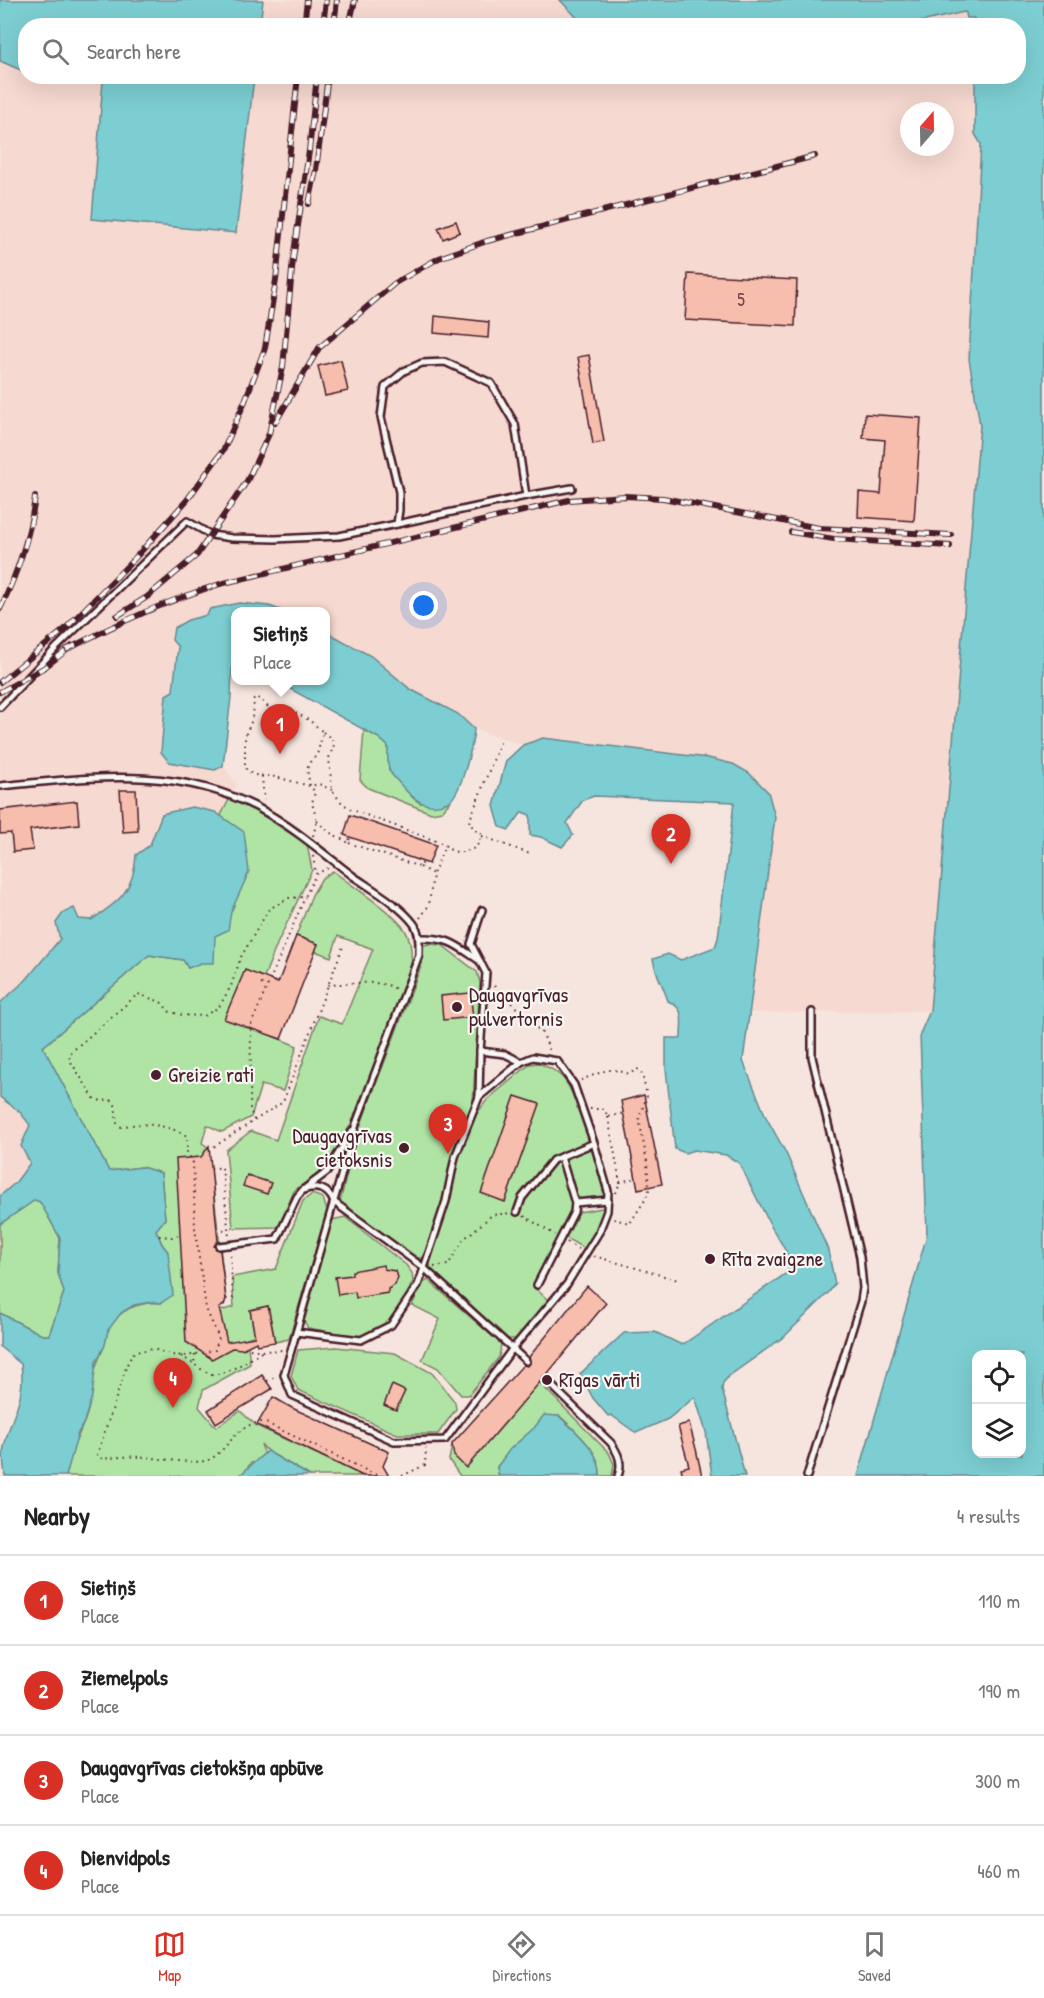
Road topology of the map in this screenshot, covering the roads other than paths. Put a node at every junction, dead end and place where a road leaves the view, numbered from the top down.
1 (572, 488) dead end
2 (526, 496) junction
3 (397, 524) junction
4 (0, 707) edge
5 (0, 786) edge
6 (482, 910) dead end
7 (419, 938) junction
8 (481, 962) junction
9 (812, 1012) dead end
10 (480, 1051) junction
11 (521, 1062) junction
12 (479, 1097) junction
13 (356, 1124) junction
14 (594, 1143) junction
15 (561, 1157) junction
16 (303, 1190) junction
17 (608, 1200) junction
18 (334, 1202) junction
19 (576, 1203) junction
20 (517, 1212) road end
21 (219, 1246) dead end
22 (424, 1268) junction
23 (537, 1285) dead end
24 (296, 1332) junction
25 (513, 1348) junction
26 (526, 1361) dead end
27 (546, 1380) dead end
28 (618, 1476) edge
29 (807, 1476) edge

1 - 2 lane
2 - 3 lane
2 - 3 lane
3 - 4 lane
5 - 7 lane
6 - 8 lane
7 - 8 lane
7 - 13 lane
8 - 10 lane
9 - 29 lane
10 - 11 lane
10 - 12 lane
11 - 12 lane
11 - 14 lane
12 - 22 lane
13 - 16 lane
13 - 18 lane
14 - 15 lane
14 - 17 lane
15 - 19 lane
15 - 20 lane
16 - 18 lane
16 - 21 lane
17 - 19 lane
17 - 25 lane
18 - 22 lane
18 - 24 lane
19 - 23 lane
22 - 24 lane
22 - 25 lane
24 - 25 lane
25 - 26 lane
27 - 28 lane

